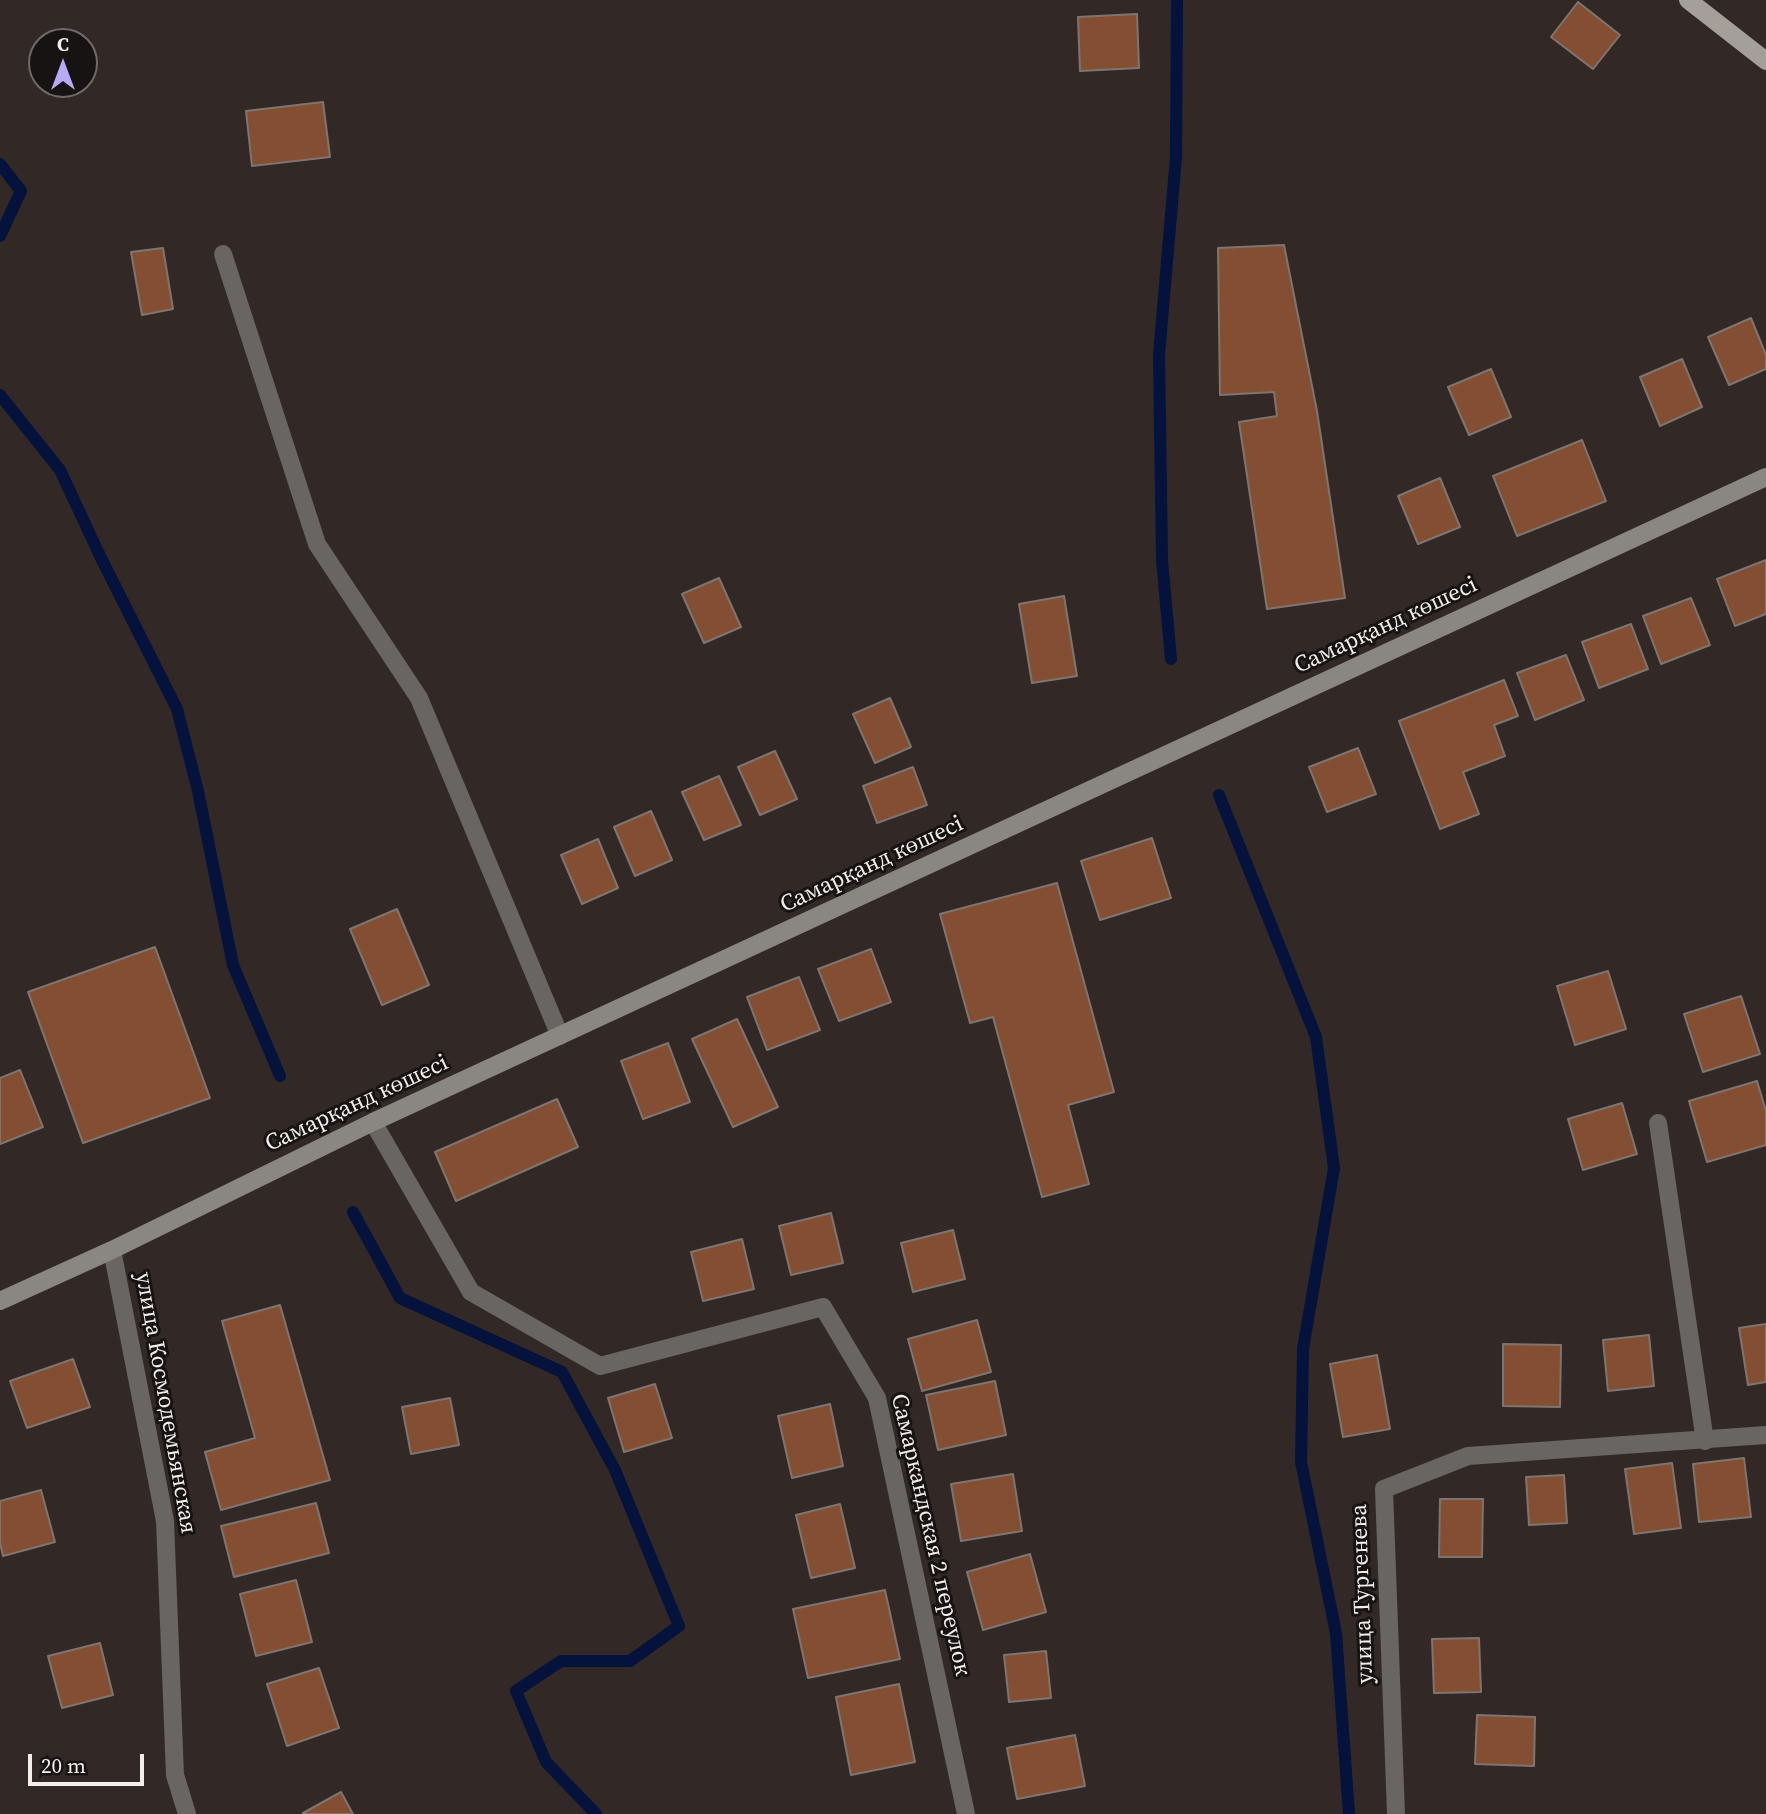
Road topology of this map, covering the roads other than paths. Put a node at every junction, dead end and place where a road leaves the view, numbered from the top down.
1 (1688, 0) edge
2 (1766, 61) edge
3 (223, 254) dead end
4 (1766, 477) edge
5 (560, 1036) junction
6 (373, 1122) junction
7 (1658, 1123) dead end
8 (112, 1250) junction
9 (0, 1301) edge
10 (1766, 1435) edge
11 (1704, 1441) junction
12 (187, 1814) edge
13 (966, 1814) edge
14 (1395, 1814) edge

1 - 2 main road
3 - 5 street
4 - 5 street, Самарқанд көшесі
5 - 6 street, Самарқанд көшесі
6 - 8 street, Самарқанд көшесі
6 - 13 street, Самаркандская 2 переулок
7 - 11 street
8 - 9 street, Самарқанд көшесі
8 - 12 street, улица Космодемьянская
10 - 11 street, улица Тургенева
11 - 14 street, улица Тургенева

